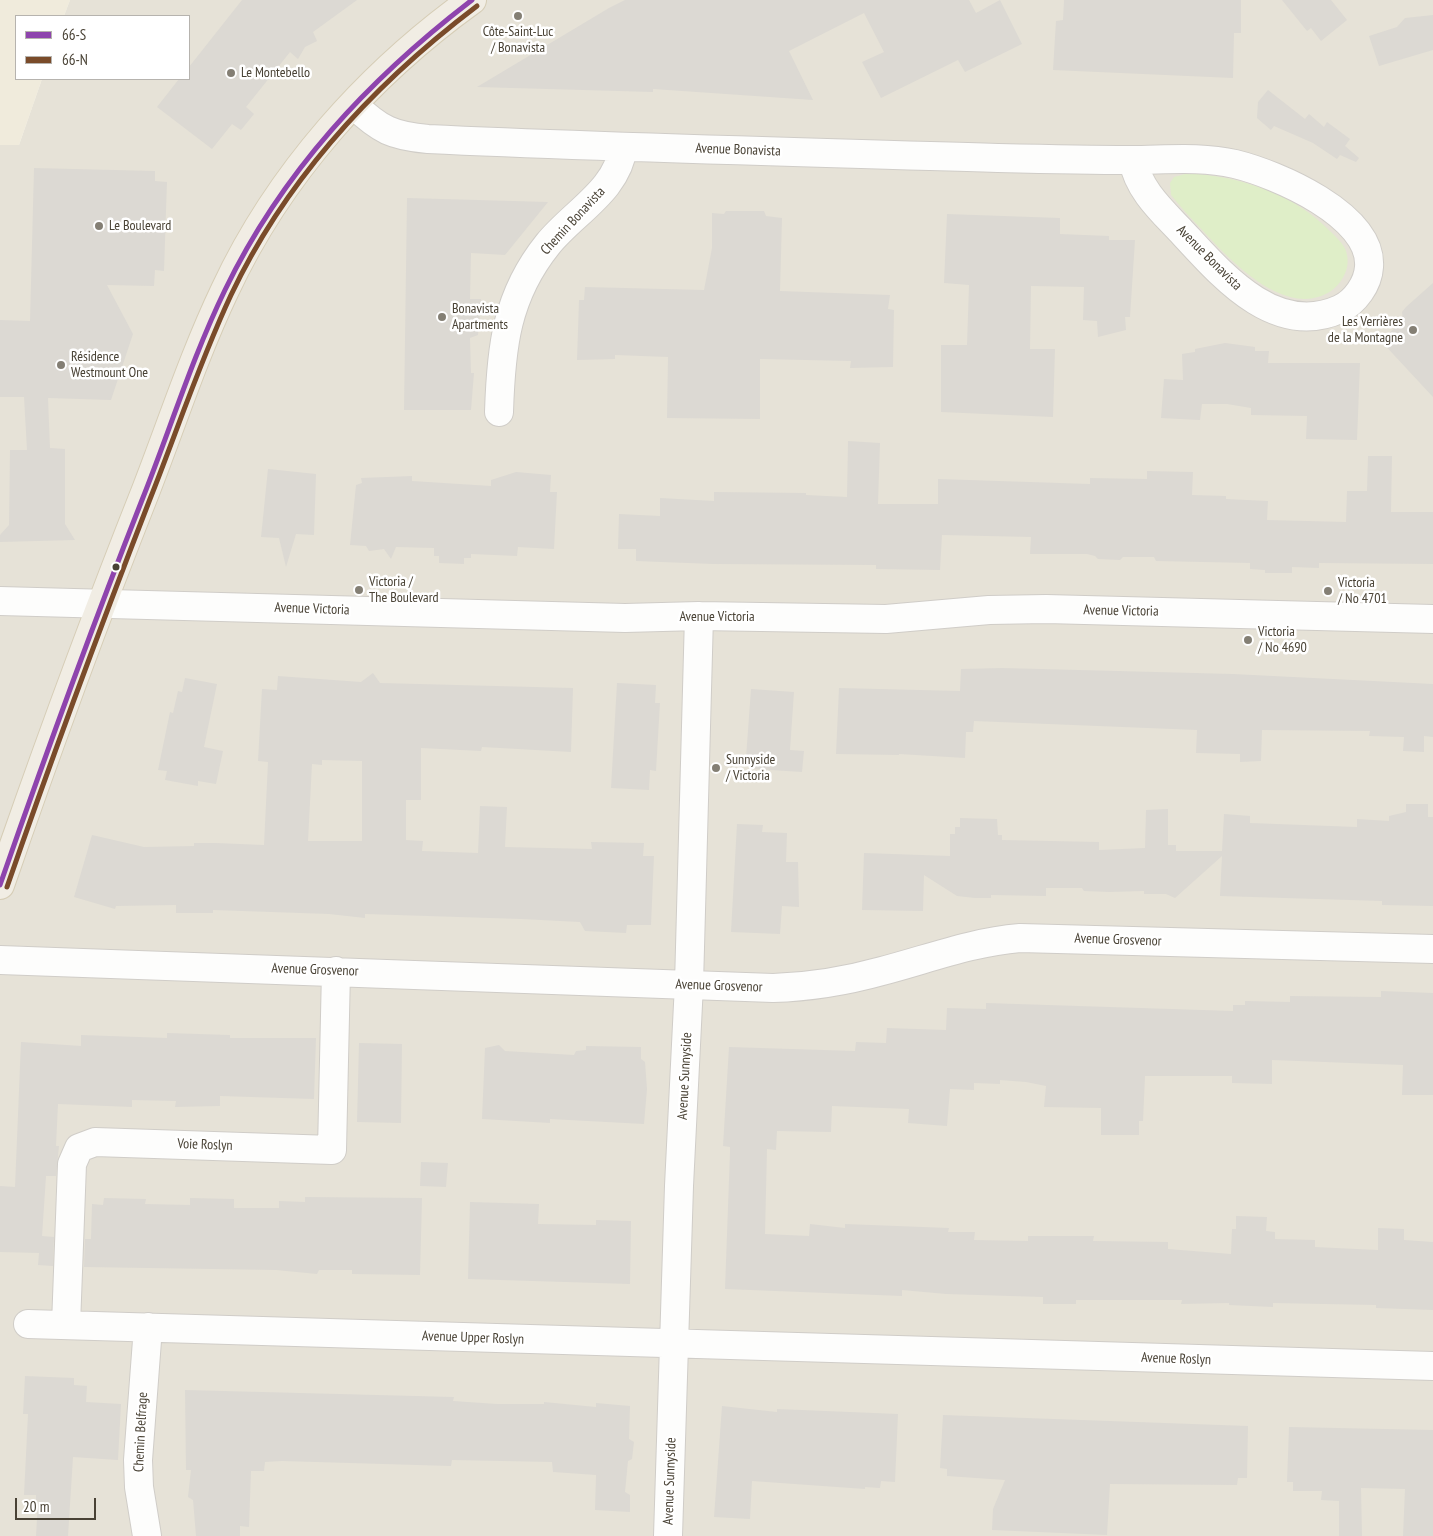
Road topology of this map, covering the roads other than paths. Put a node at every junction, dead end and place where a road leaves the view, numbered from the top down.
1 (472, 0) edge
2 (354, 106) junction
3 (623, 147) junction
4 (1133, 160) junction
5 (499, 412) dead end
6 (0, 601) edge
7 (101, 604) junction
8 (699, 616) junction
9 (1433, 619) edge
10 (0, 885) edge
11 (1433, 949) edge
12 (0, 960) edge
13 (336, 971) junction
14 (689, 984) junction
15 (28, 1324) dead end
16 (66, 1325) junction
17 (148, 1327) junction
18 (676, 1344) junction
19 (918, 1352) joint
20 (1433, 1366) edge
21 (147, 1536) edge
22 (668, 1536) edge

1 - 2 main road
2 - 3 street, Avenue Bonavista
2 - 7 main road
3 - 4 street, Avenue Bonavista
3 - 5 street, Chemin Bonavista
4 - 4 street, Avenue Bonavista
6 - 7 street, Avenue Victoria
7 - 8 street, Avenue Victoria
7 - 10 main road
8 - 9 street, Avenue Victoria
8 - 14 street, Avenue Sunnyside
11 - 14 street, Avenue Grosvenor
12 - 13 street, Avenue Grosvenor
13 - 14 street, Avenue Grosvenor
13 - 16 street, Voie Roslyn
14 - 18 street, Avenue Sunnyside
15 - 16 street, Avenue Upper Roslyn
16 - 17 street, Avenue Upper Roslyn
17 - 18 street, Avenue Upper Roslyn
17 - 21 street, Chemin Belfrage
18 - 19 street, Avenue Upper Roslyn
18 - 22 street, Avenue Sunnyside
19 - 20 street, Avenue Roslyn

